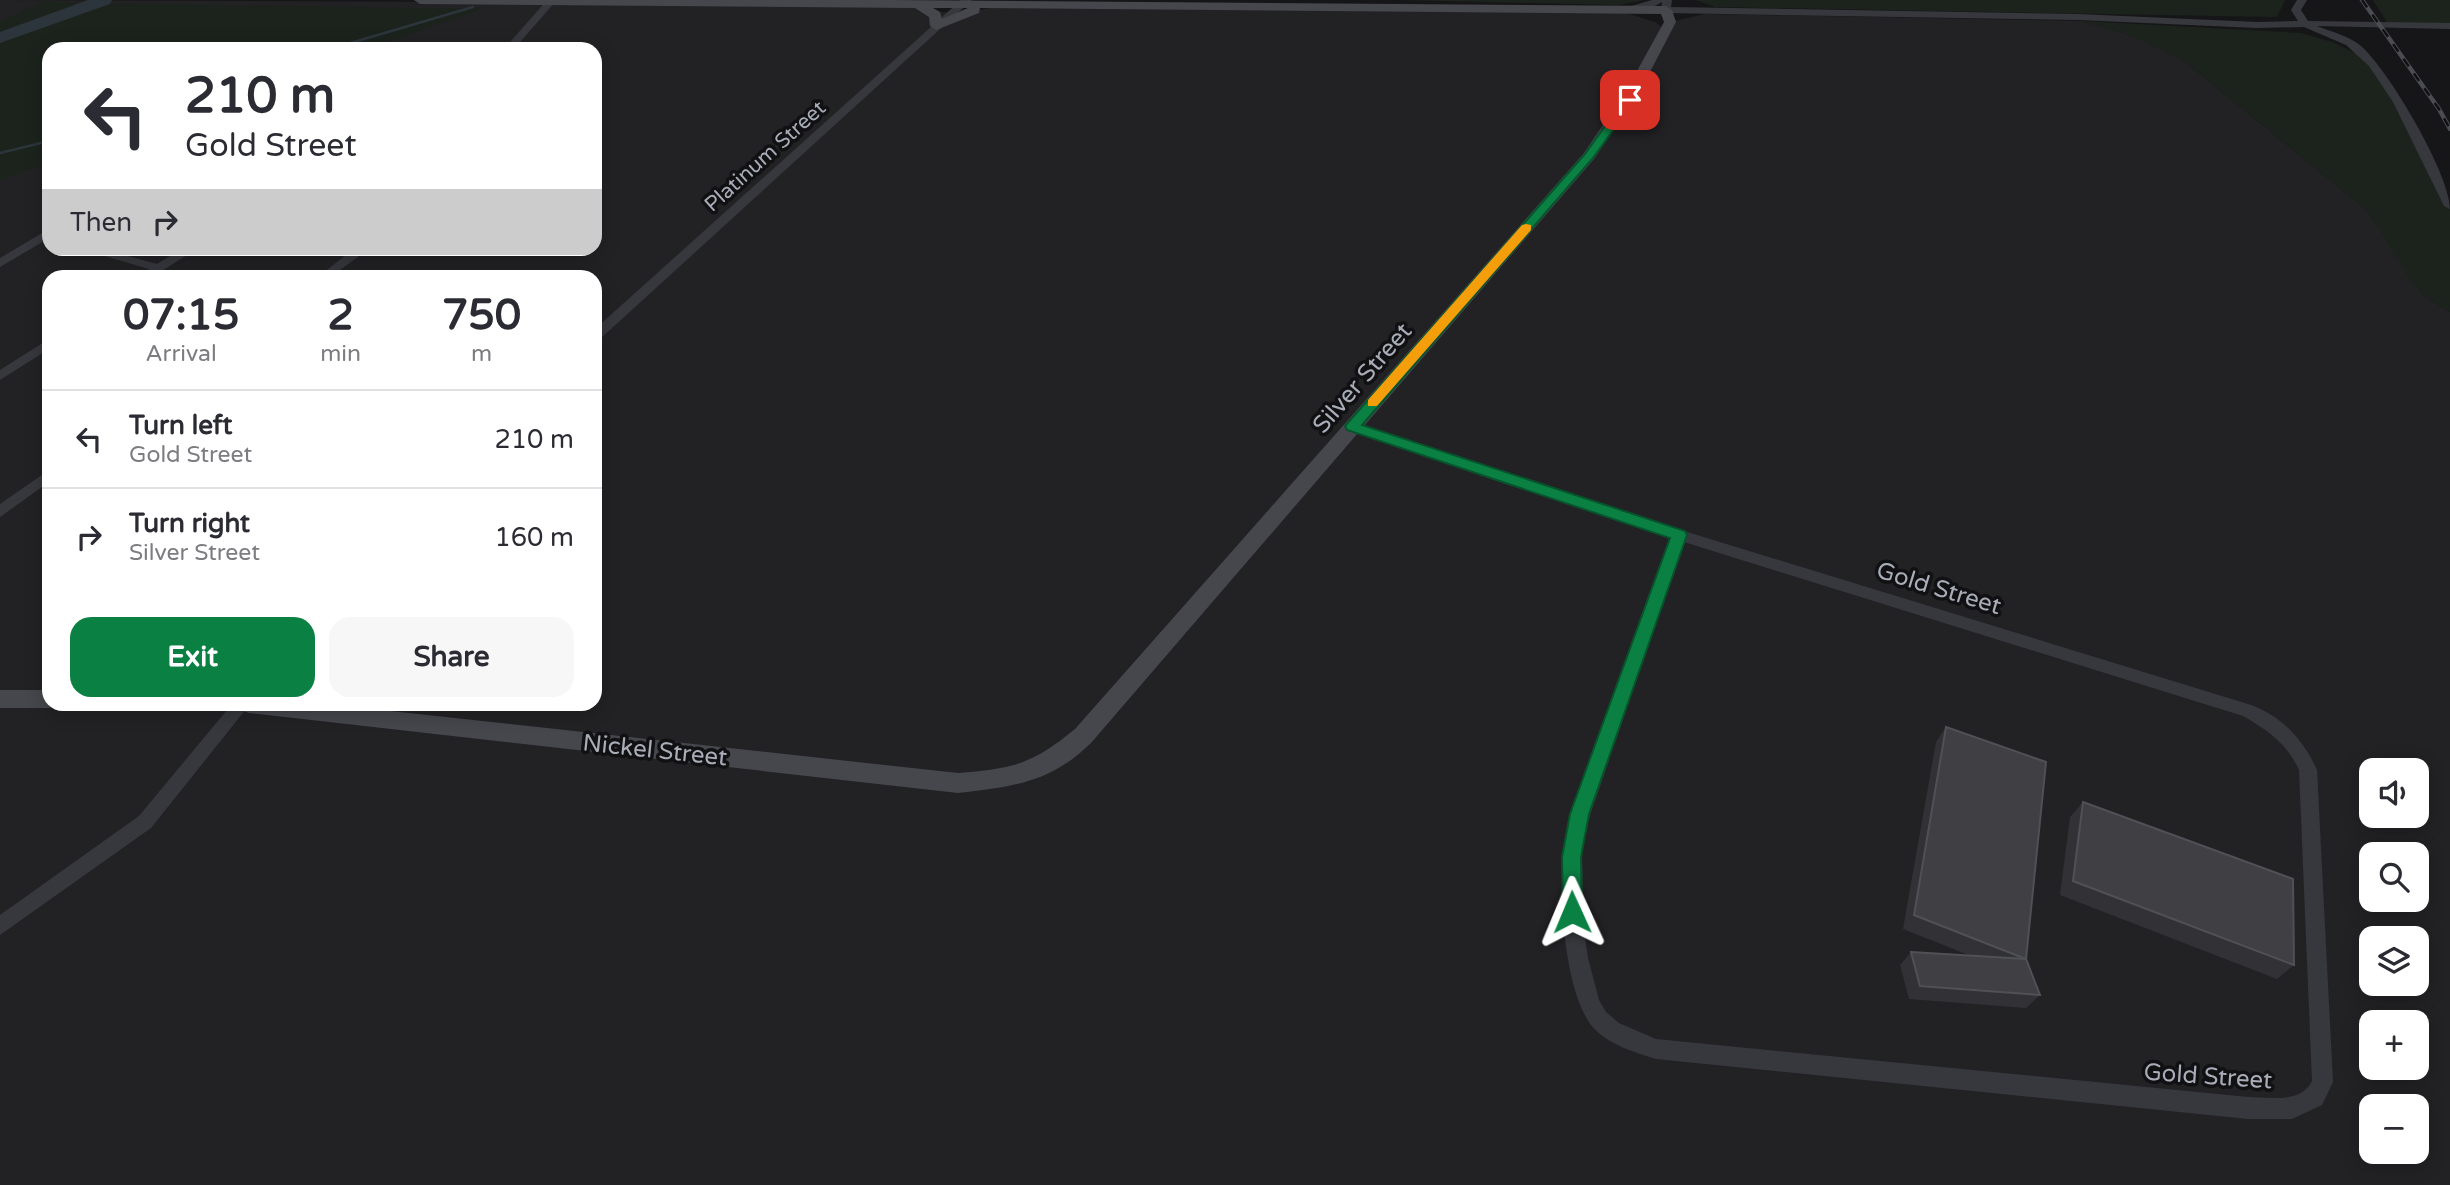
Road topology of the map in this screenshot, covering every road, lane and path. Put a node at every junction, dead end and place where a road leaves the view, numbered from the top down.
1 (420, 0) edge
2 (945, 0) edge
3 (993, 0) edge
4 (2302, 0) edge
5 (513, 1) edge
6 (551, 1) edge
7 (584, 2) junction
8 (964, 2) edge
9 (1668, 3) edge
10 (918, 4) junction
11 (1009, 5) junction
12 (1616, 10) junction
13 (1716, 12) junction
14 (539, 15) junction
15 (936, 26) junction
16 (2306, 26) junction
17 (2450, 26) edge
18 (1664, 35) junction
19 (515, 42) edge
20 (2450, 206) edge
21 (42, 239) edge
22 (113, 256) edge
23 (179, 256) edge
24 (353, 256) edge
25 (0, 263) edge
26 (159, 268) junction
27 (156, 270) edge
28 (333, 270) edge
29 (602, 330) edge
30 (42, 348) edge
31 (0, 376) edge
32 (1352, 426) junction
33 (42, 480) edge
34 (0, 512) edge
35 (1679, 535) junction
36 (0, 699) edge
37 (42, 699) edge
38 (236, 711) edge
39 (312, 711) edge
40 (1058, 757) joint
41 (0, 926) edge

1 - 5 street
2 - 10 street
3 - 11 street
4 - 16 street
5 - 6 street
5 - 14 street
6 - 7 street
6 - 14 street
7 - 10 street
7 - 14 street
8 - 10 street
8 - 11 street
8 - 15 street, Platinum Street
9 - 12 street
9 - 13 street
9 - 13 street
9 - 18 street, Silver Street
10 - 15 street
11 - 12 street
11 - 15 street
12 - 18 street
13 - 16 street
14 - 19 street
15 - 29 street, Platinum Street
16 - 17 street
16 - 20 street
18 - 32 street, Silver Street
21 - 25 street
22 - 26 street
23 - 26 street
24 - 28 street
26 - 27 street
30 - 31 street
32 - 35 street, Gold Street
32 - 40 street, Silver Street
33 - 34 street
35 - 35 street, Gold Street
36 - 37 street
38 - 41 street
39 - 40 street, Nickel Street

